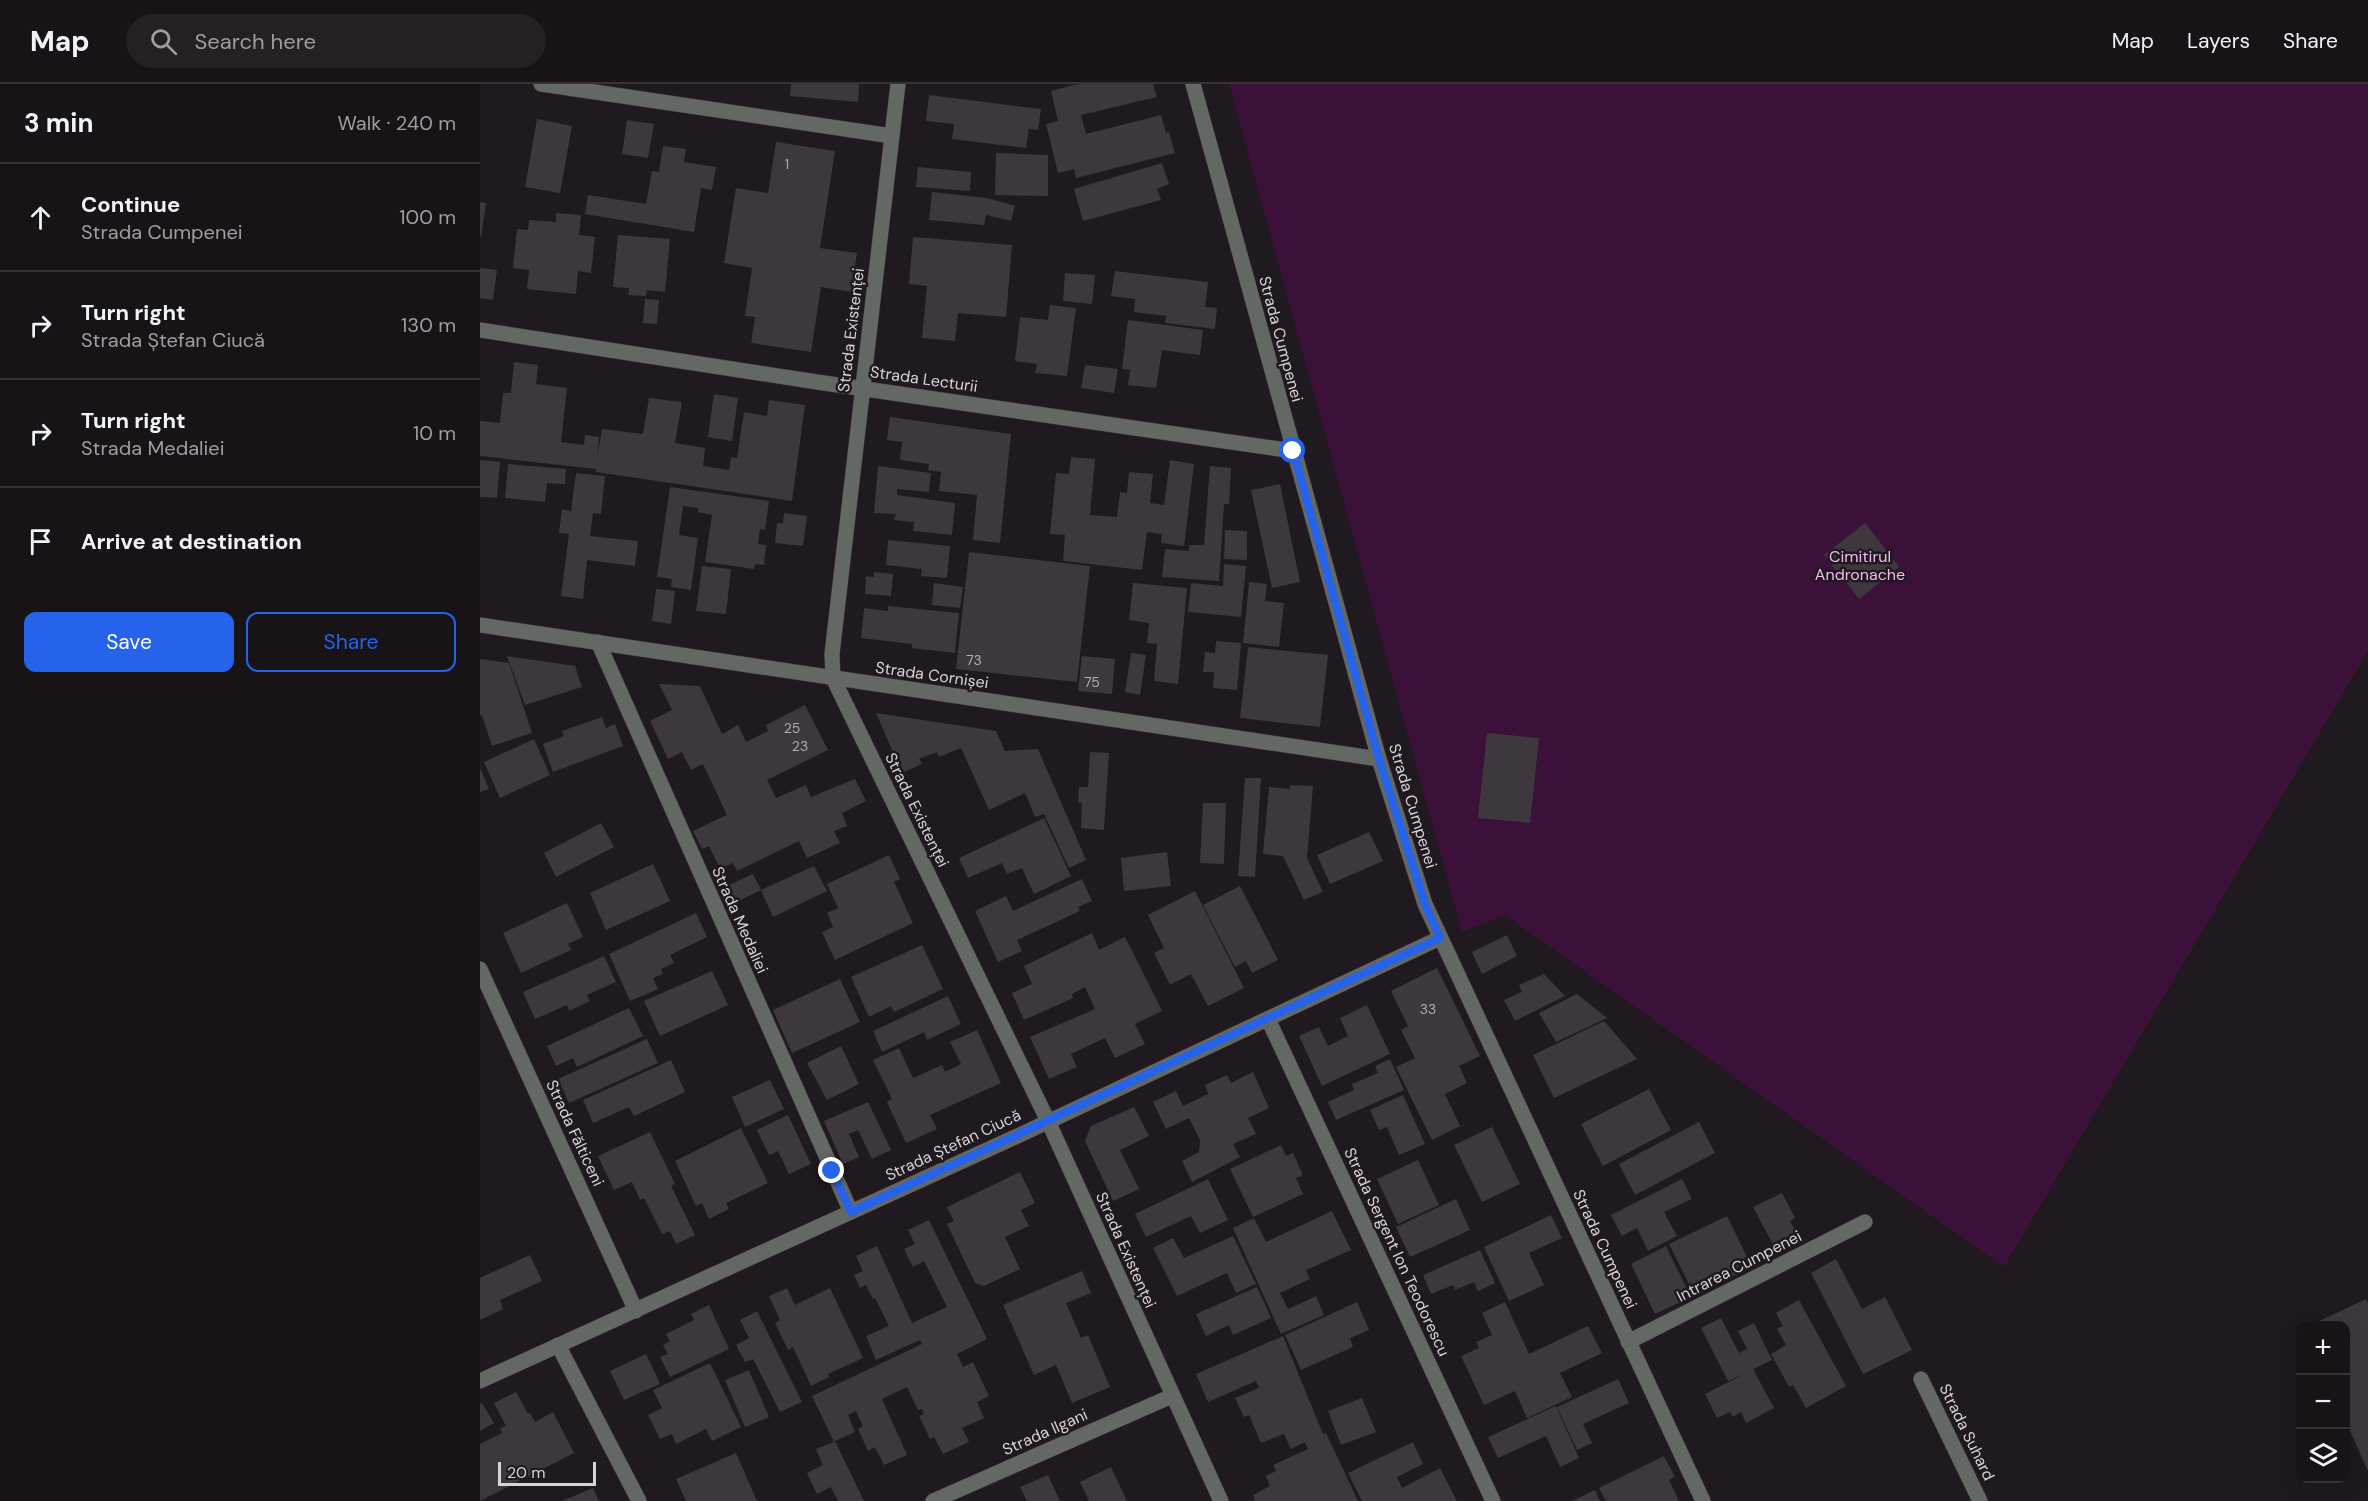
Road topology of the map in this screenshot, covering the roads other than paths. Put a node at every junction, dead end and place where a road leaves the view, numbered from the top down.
1 (541, 84) edge
2 (898, 84) edge
3 (1193, 84) edge
4 (892, 136) junction
5 (480, 330) edge
6 (863, 388) junction
7 (1293, 451) junction
8 (480, 625) edge
9 (598, 642) junction
10 (833, 678) junction
11 (1379, 759) junction
12 (1440, 938) junction
13 (480, 969) edge
14 (1269, 1019) junction
15 (1048, 1121) junction
16 (851, 1212) junction
17 (1865, 1222) dead end
18 (636, 1311) junction
19 (1628, 1342) junction
20 (558, 1346) junction
21 (1921, 1379) dead end
22 (480, 1381) edge
23 (1172, 1396) junction
24 (639, 1501) edge
25 (933, 1501) edge
26 (1221, 1501) edge
27 (1493, 1501) edge
28 (1703, 1501) edge
29 (1980, 1501) edge

1 - 4 street
2 - 4 street, Strada Existenței
3 - 7 street, Strada Cumpenei
4 - 6 street, Strada Existenței
5 - 6 street, Strada Lecturii
6 - 7 street, Strada Lecturii
6 - 10 street, Strada Existenței
7 - 11 street, Strada Cumpenei
8 - 9 street, Strada Cornișei
9 - 10 street, Strada Cornișei
9 - 16 street, Strada Medaliei
10 - 11 street, Strada Cornișei
10 - 15 street, Strada Existenței
11 - 12 street, Strada Cumpenei
12 - 14 street, Strada Ștefan Ciucă
12 - 19 street, Strada Cumpenei
13 - 18 street, Strada Fălticeni
14 - 15 street, Strada Ștefan Ciucă
14 - 27 street, Strada Sergent Ion Teodorescu
15 - 16 street, Strada Ștefan Ciucă
15 - 23 street, Strada Existenței
16 - 18 street, Strada Ștefan Ciucă
17 - 19 street, Intrarea Cumpenei
18 - 20 street, Strada Ștefan Ciucă
19 - 28 street, Strada Cumpenei
20 - 22 street, Strada Ștefan Ciucă
20 - 24 street
21 - 29 street, Strada Suhard
23 - 25 street, Strada Ilgani
23 - 26 street, Strada Existenței

